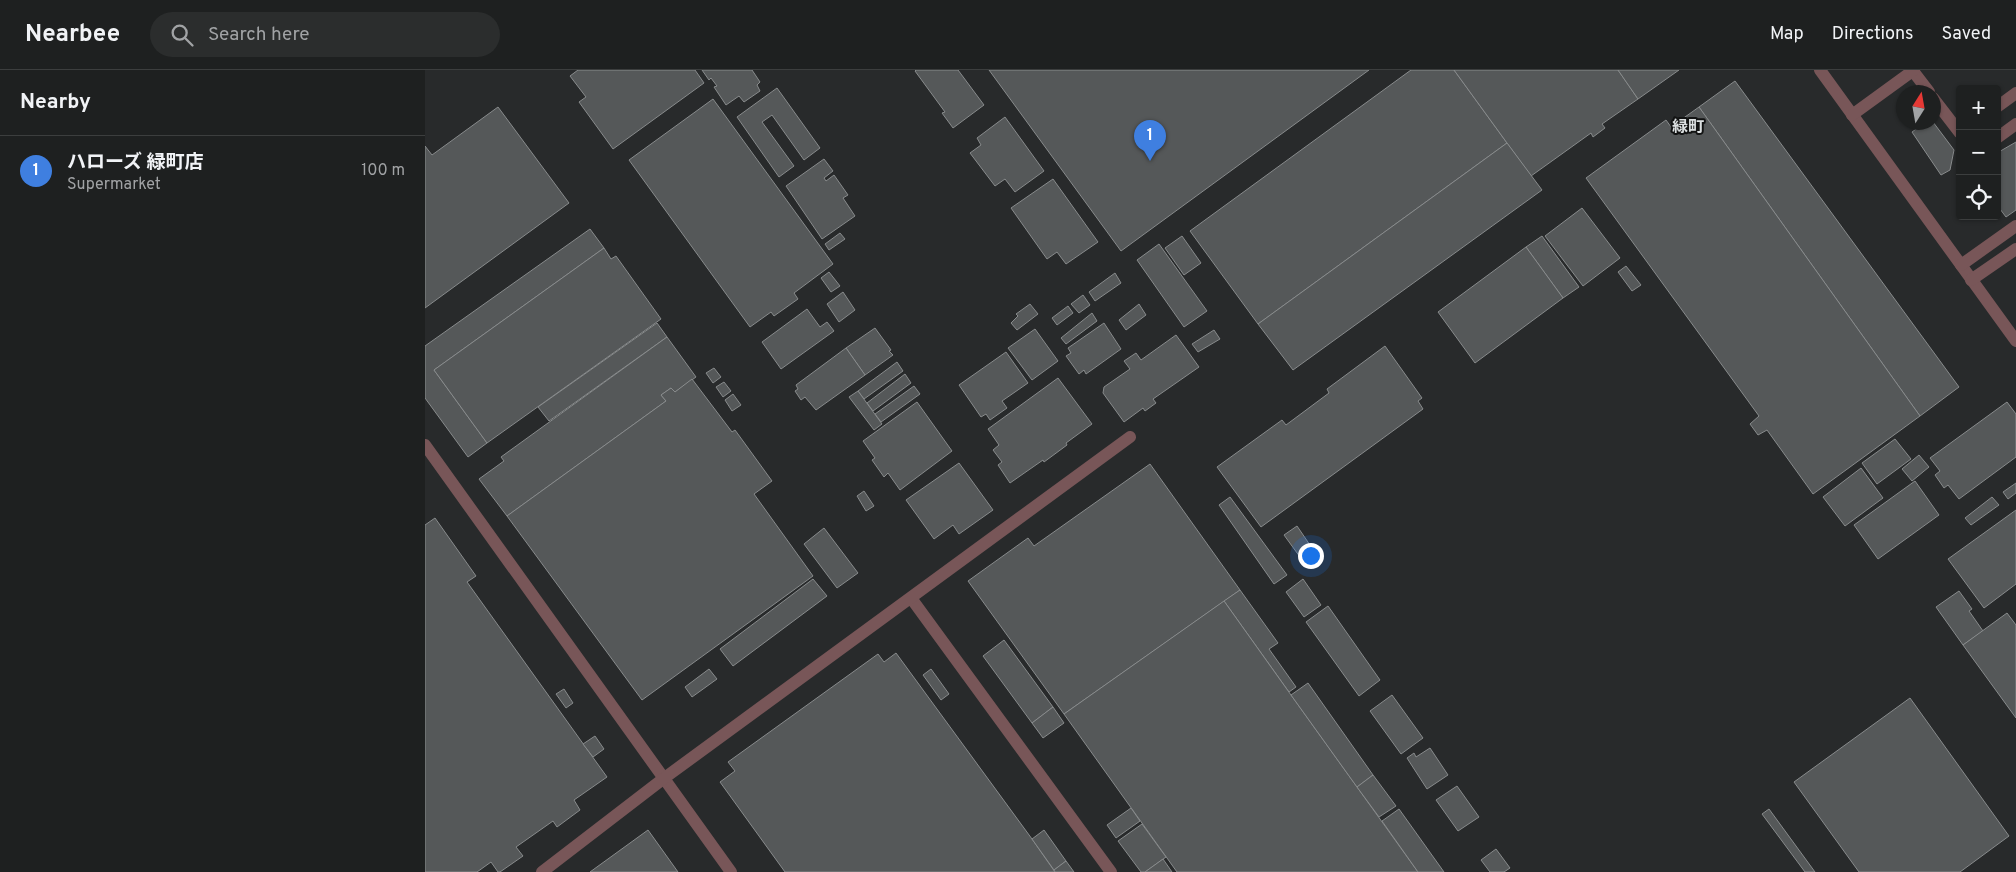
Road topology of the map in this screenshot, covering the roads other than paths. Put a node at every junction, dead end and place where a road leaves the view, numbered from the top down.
1 (1820, 70) edge
2 (1913, 70) edge
3 (1924, 85) edge
4 (2016, 93) edge
5 (2001, 104) edge
6 (1941, 108) edge
7 (1852, 115) junction
8 (2016, 124) edge
9 (1958, 130) edge
10 (2001, 135) edge
11 (2016, 226) edge
12 (2016, 249) edge
13 (1961, 265) junction
14 (1971, 280) junction
15 (2016, 341) edge
16 (1130, 437) dead end
17 (425, 445) edge
18 (911, 598) junction
19 (663, 779) junction
20 (542, 872) edge
21 (731, 872) edge
22 (1111, 872) edge

1 - 7 street
2 - 3 street
2 - 7 street
4 - 5 street
6 - 9 street
7 - 13 street
8 - 10 street
11 - 13 street
12 - 14 street
13 - 14 street
14 - 15 street
16 - 18 street
17 - 19 street
18 - 19 street
18 - 22 street
19 - 20 street
19 - 21 street

